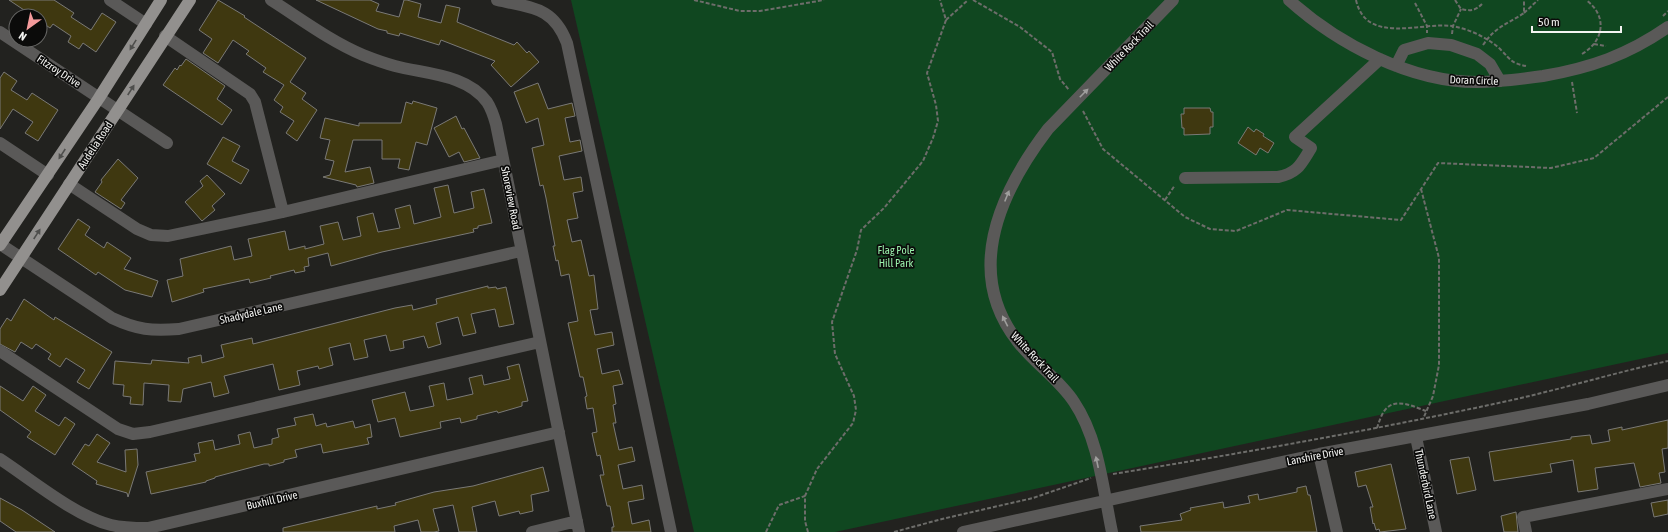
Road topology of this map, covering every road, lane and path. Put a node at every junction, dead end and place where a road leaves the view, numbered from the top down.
1 (110, 0) edge
2 (162, 0) edge
3 (190, 0) edge
4 (271, 0) edge
5 (497, 0) edge
6 (694, 0) edge
7 (824, 0) edge
8 (940, 0) edge
9 (968, 0) edge
10 (1173, 0) edge
11 (1289, 0) edge
12 (1455, 0) edge
13 (1524, 0) edge
14 (1538, 0) edge
15 (1586, 0) edge
16 (1415, 2) dead end
17 (1482, 4) dead end
18 (1462, 9) junction
19 (1668, 11) edge
20 (1524, 13) junction
21 (946, 20) junction
22 (1664, 23) edge
23 (146, 24) junction
24 (1427, 26) dead end
25 (1453, 26) dead end
26 (0, 32) edge
27 (165, 36) junction
28 (1487, 39) dead end
29 (1610, 45) dead end
30 (1380, 59) junction
31 (1396, 66) junction
32 (1570, 71) junction
33 (1500, 81) junction
34 (99, 98) junction
35 (117, 110) junction
36 (1577, 113) dead end
37 (0, 143) edge
38 (167, 143) dead end
39 (503, 160) junction
40 (48, 175) junction
41 (1186, 178) joint
42 (69, 184) junction
43 (1421, 189) dead end
44 (1166, 200) dead end
45 (283, 212) junction
46 (0, 244) edge
47 (521, 251) junction
48 (21, 258) junction
49 (0, 290) edge
50 (540, 342) junction
51 (0, 351) edge
52 (1668, 361) edge
53 (1668, 385) edge
54 (1426, 411) junction
55 (1423, 419) junction
56 (1377, 428) junction
57 (559, 432) junction
58 (1416, 437) junction
59 (1319, 454) junction
60 (0, 459) edge
61 (1100, 476) junction
62 (1668, 489) edge
63 (806, 496) junction
64 (1105, 500) junction
65 (578, 527) edge
66 (532, 532) edge
67 (671, 532) edge
68 (766, 532) edge
69 (808, 532) edge
70 (894, 532) edge
71 (963, 532) edge
72 (1112, 532) edge
73 (1336, 532) edge
74 (1436, 532) edge
75 (1526, 532) edge

1 - 23 street
2 - 23 main road, Audelia Road
3 - 27 main road, Audelia Road
4 - 39 street, Shoreview Road
5 - 67 street
6 - 7 path
8 - 21 path
9 - 21 path
61 -> 10 street, White Rock Trail
11 - 30 street, Doran Circle
12 - 18 path
13 - 20 path
14 - 20 path
15 - 29 path
16 - 24 path
17 - 18 path
18 - 25 path
19 - 22 path
20 - 28 path
21 - 63 path
22 - 32 street, Doran Circle
23 -> 34 main road, Audelia Road
26 - 34 street, Fitzroy Drive
35 -> 27 main road, Audelia Road
27 - 45 street
30 - 31 street, Doran Circle
30 - 41 street
31 - 33 street, Doran Circle
31 - 33 street
32 - 33 street, Doran Circle
32 - 36 path
34 - 35 street, Fitzroy Drive
34 -> 40 main road, Audelia Road
35 - 38 street, Fitzroy Drive
35 - 42 main road, Audelia Road
37 - 40 street
39 - 45 street
39 - 47 street, Shoreview Road
40 - 46 main road, Audelia Road
41 - 44 path
42 - 45 street
48 -> 42 main road, Audelia Road
43 - 54 path
46 - 48 street, Shadydale Lane
47 - 48 street, Shadydale Lane
47 - 50 street, Shoreview Road
48 - 49 main road, Audelia Road
50 - 51 street
50 - 57 street, Shoreview Road
52 - 55 path
53 - 58 street, Lanshire Drive
54 - 55 path
54 - 56 path
55 - 56 path
55 - 58 path
56 - 61 path
57 - 60 street, Buxhill Drive
57 - 65 street, Shoreview Road
58 - 59 street, Lanshire Drive
58 - 74 street, Thunderbird Lane
59 - 64 street, Lanshire Drive
59 - 73 street
61 - 64 street, White Rock Trail
61 - 70 path
62 - 75 street
63 - 68 path
63 - 69 path
64 - 71 street, Lanshire Drive
64 - 72 street, White Rock Trail
65 - 66 street

